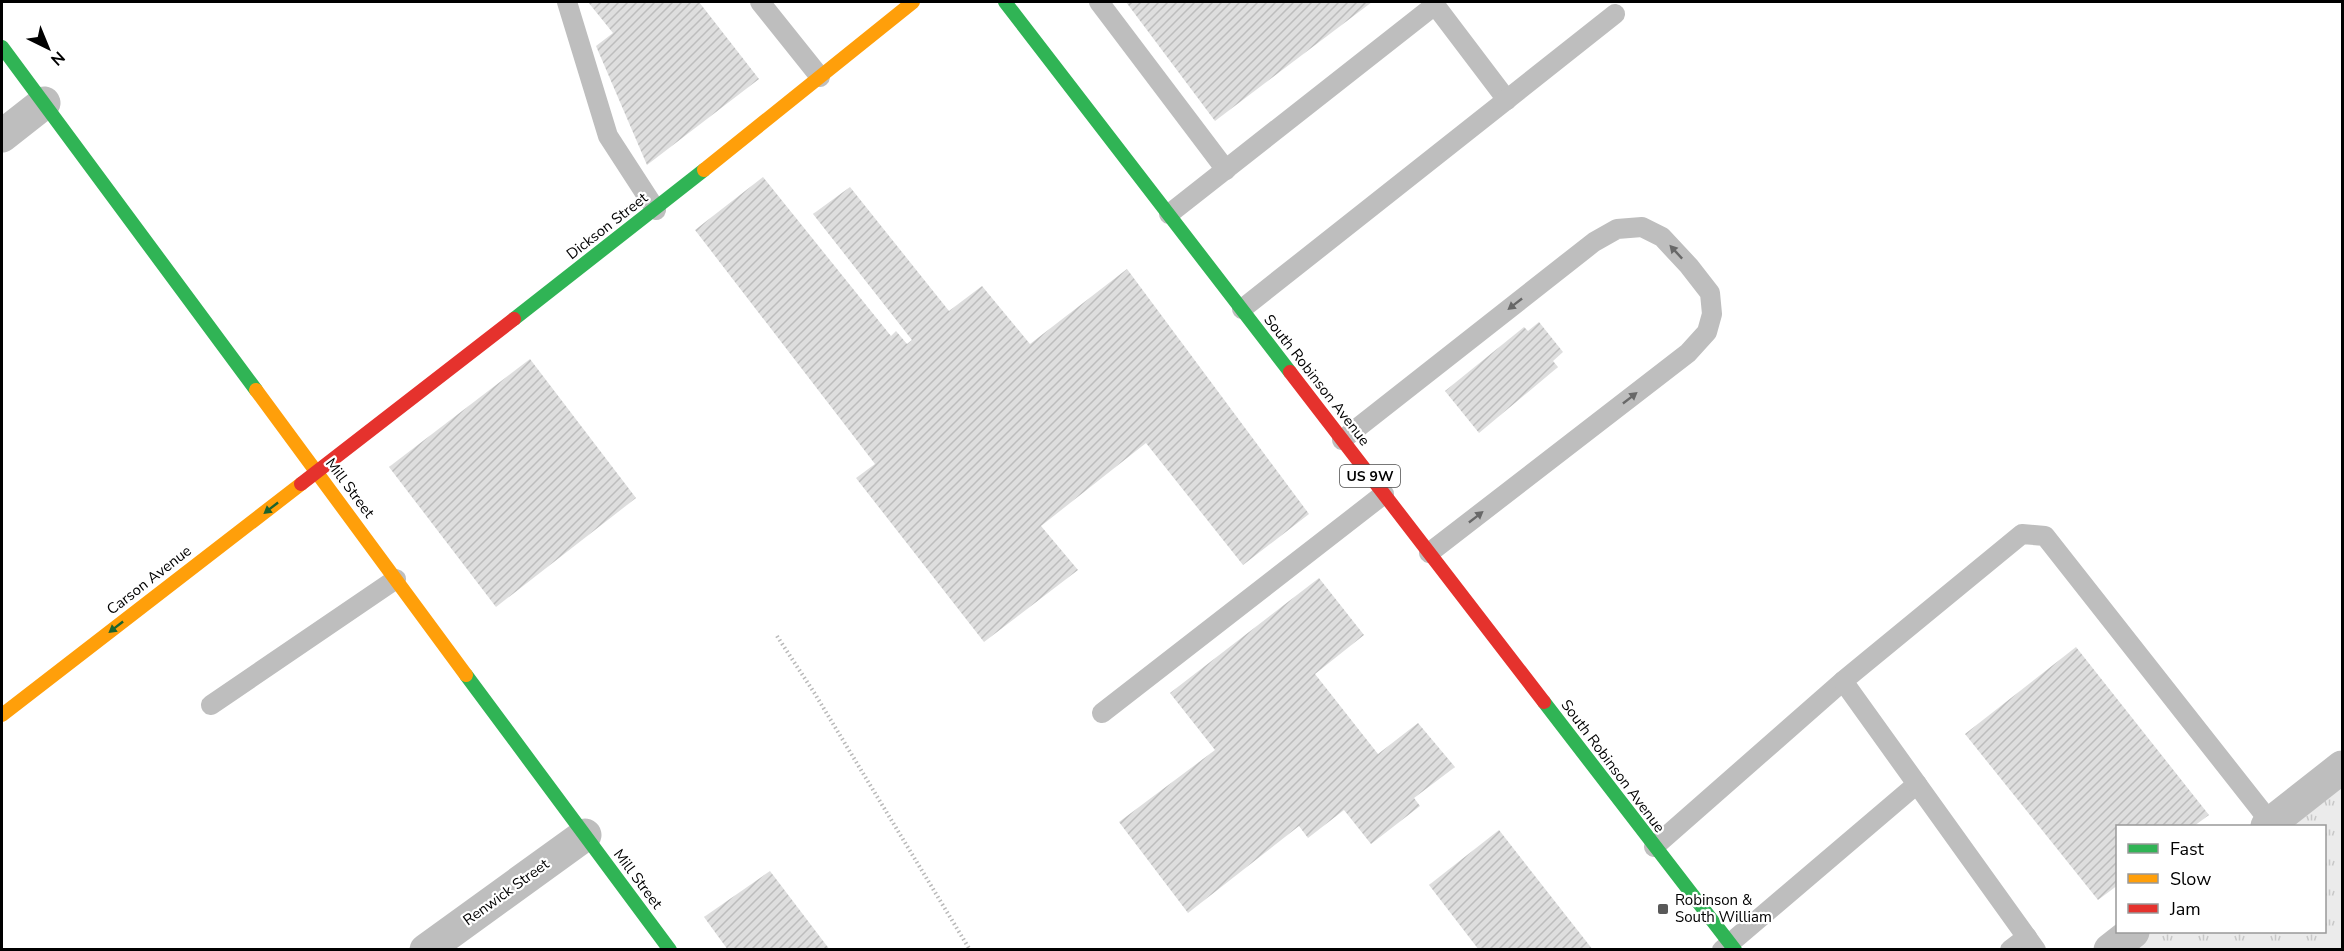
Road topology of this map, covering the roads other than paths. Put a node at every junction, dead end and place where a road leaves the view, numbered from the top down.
1 (567, 2) edge
2 (760, 2) edge
3 (1005, 2) edge
4 (1099, 2) edge
5 (905, 4) edge
6 (1615, 14) dead end
7 (2, 47) edge
8 (820, 76) junction
9 (1507, 100) junction
10 (44, 103) junction
11 (2, 136) edge
12 (1226, 170) junction
13 (656, 210) junction
14 (1169, 214) junction
15 (1242, 309) junction
16 (1342, 440) junction
17 (317, 472) junction
18 (1384, 494) junction
19 (1429, 553) junction
20 (396, 579) junction
21 (1843, 681) junction
22 (211, 705) dead end
23 (1102, 713) dead end
24 (2, 715) edge
25 (2343, 767) edge
26 (1917, 784) junction
27 (2269, 825) edge
28 (585, 835) junction
29 (1654, 847) junction
30 (2132, 933) edge
31 (2031, 943) edge
32 (1729, 947) edge
33 (426, 950) edge
34 (670, 950) edge
35 (2010, 950) edge
36 (2110, 950) edge

1 - 13 lane
2 - 8 lane
3 - 14 main road, South Robinson Avenue / US 9W
4 - 12 lane
5 - 8 main road, Dickson Street
6 - 9 lane
7 - 10 main road, Mill Street
8 - 13 main road, Dickson Street
9 - 12 lane
9 - 15 lane
10 - 11 street
10 - 17 main road, Mill Street
12 - 14 lane
13 - 17 main road, Dickson Street
14 - 15 main road, South Robinson Avenue / US 9W
15 - 16 main road, South Robinson Avenue / US 9W
16 - 18 main road, South Robinson Avenue / US 9W
19 -> 16 lane
17 - 20 main road, Mill Street
17 -> 24 main road, Carson Avenue
18 - 19 main road, South Robinson Avenue / US 9W
18 - 23 lane
19 - 29 main road, South Robinson Avenue / US 9W
20 - 22 lane
20 - 28 main road, Mill Street
21 - 26 lane
21 - 27 lane
21 - 29 lane
25 - 27 street
26 - 31 lane
26 - 32 lane
28 - 33 street, Renwick Street
28 - 34 main road, Mill Street
29 - 32 main road, South Robinson Avenue / US 9W
30 - 36 street
31 - 35 lane

